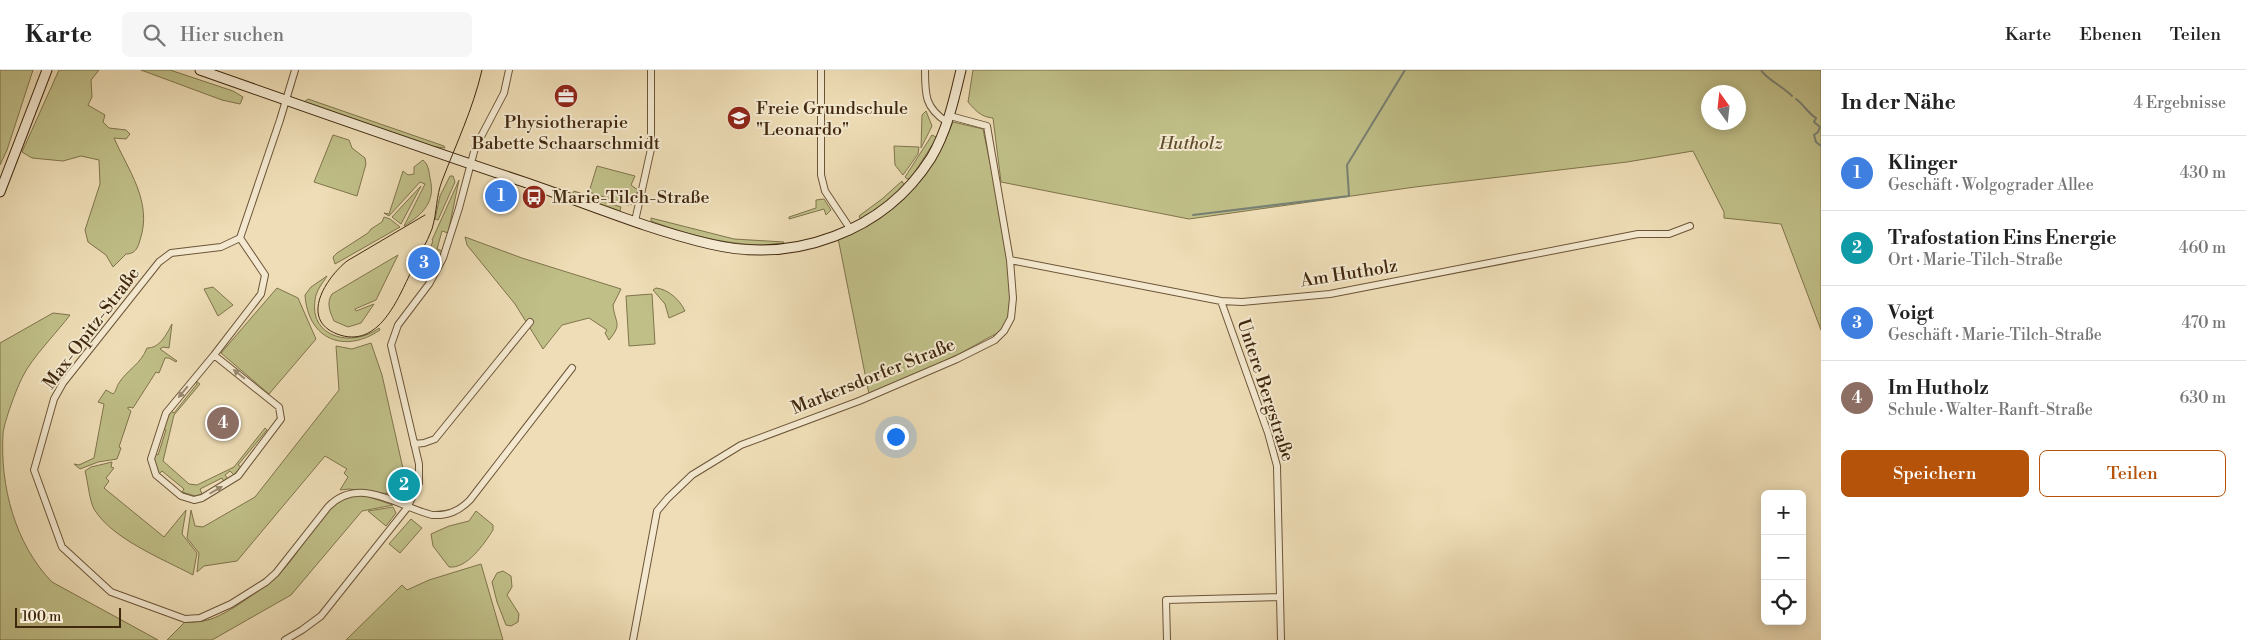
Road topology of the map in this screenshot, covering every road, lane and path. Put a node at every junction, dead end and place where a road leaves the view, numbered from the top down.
1 (47, 70) edge
2 (200, 70) edge
3 (295, 70) edge
4 (509, 70) edge
5 (652, 70) edge
6 (821, 70) edge
7 (925, 70) edge
8 (961, 70) edge
9 (285, 101) junction
10 (949, 119) junction
11 (471, 164) junction
12 (0, 192) edge
13 (634, 221) junction
14 (1690, 226) dead end
15 (851, 230) junction
16 (240, 238) junction
17 (1010, 260) junction
18 (1220, 301) junction
19 (530, 322) dead end
20 (214, 355) junction
21 (572, 368) dead end
22 (414, 444) junction
23 (407, 508) junction
24 (1280, 597) junction
25 (285, 640) edge
26 (633, 640) edge
27 (1167, 640) edge
28 (1281, 640) edge

1 - 12 main road
2 - 9 main road
3 - 9 street
4 - 11 street
5 - 13 street
6 - 15 street
7 - 10 street
8 - 10 main road
9 - 11 main road
9 - 16 street
10 - 15 main road
10 - 17 street, Markersdorfer Straße
11 - 13 main road
11 - 22 street
13 - 15 main road
14 - 18 street, Am Hutholz
16 - 20 street
16 - 23 street, Max-Opitz-Straße
17 - 18 street, Am Hutholz
17 - 26 street, Markersdorfer Straße
18 - 24 street, Untere Bergstraße
19 - 22 street
20 -> 20 street
21 - 23 street
22 - 23 street
23 - 25 street
24 - 27 street
24 - 28 street, Untere Bergstraße

